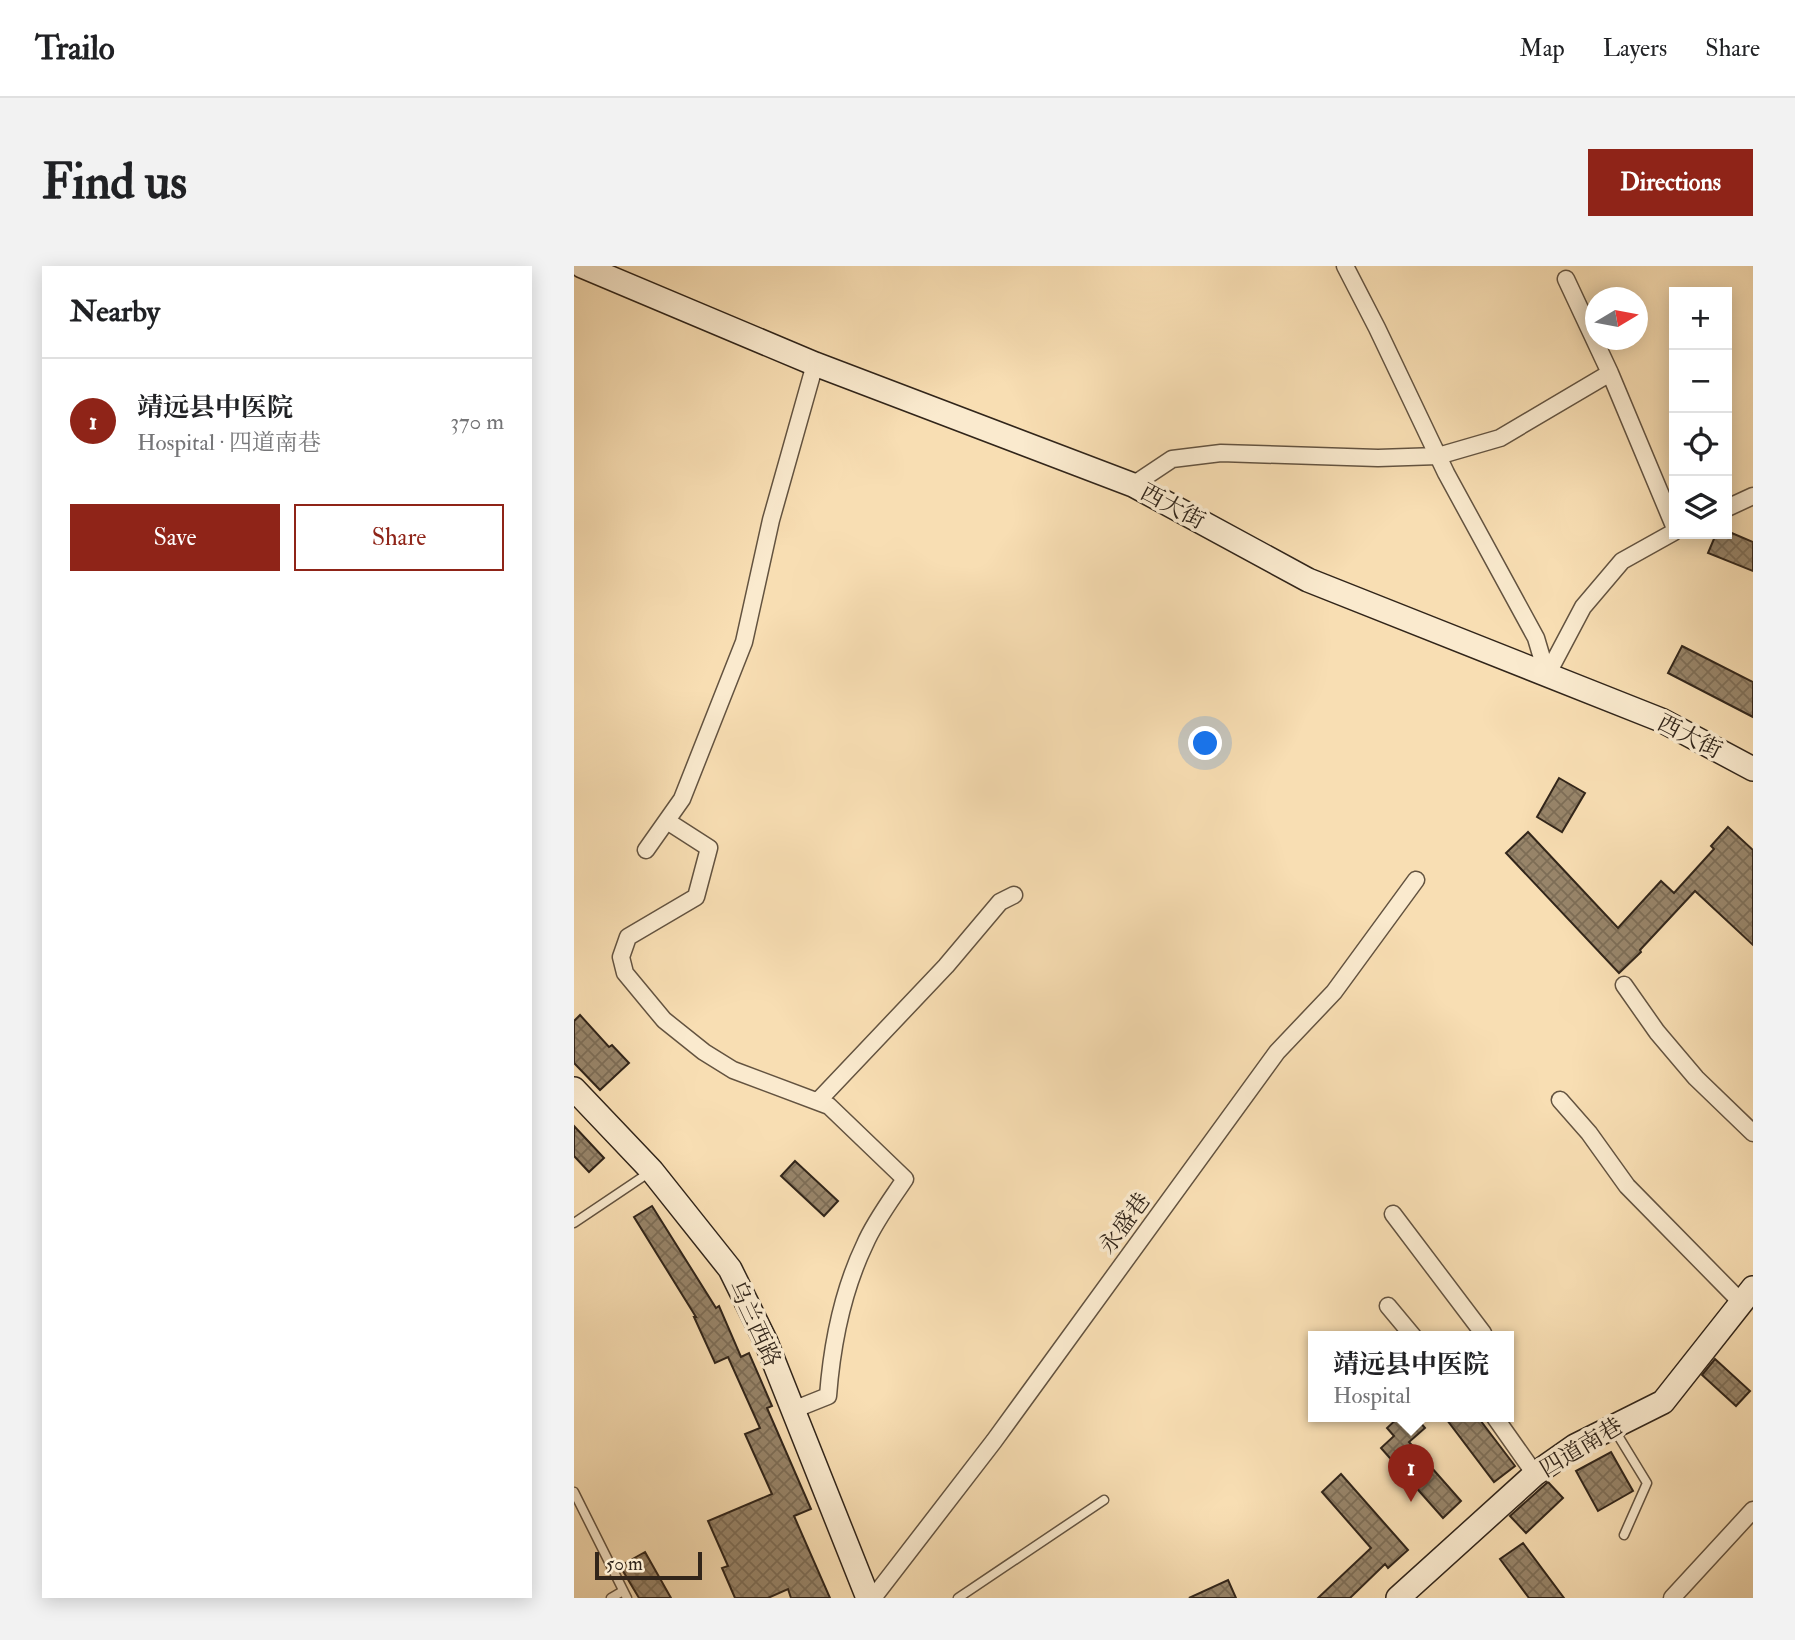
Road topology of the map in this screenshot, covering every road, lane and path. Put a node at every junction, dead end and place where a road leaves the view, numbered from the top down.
1 (582, 266) edge
2 (1345, 266) edge
3 (1566, 279) dead end
4 (815, 365) junction
5 (1610, 373) junction
6 (1438, 456) junction
7 (1133, 485) junction
8 (1753, 496) edge
9 (1732, 506) edge
10 (1669, 514) edge
11 (1669, 535) edge
12 (1547, 675) junction
13 (1753, 769) edge
14 (667, 821) junction
15 (646, 850) dead end
16 (1416, 880) dead end
17 (1014, 895) dead end
18 (1624, 985) dead end
19 (574, 1089) edge
20 (1560, 1100) dead end
21 (818, 1101) junction
22 (1753, 1133) edge
23 (652, 1171) junction
24 (1393, 1214) dead end
25 (574, 1223) edge
26 (1747, 1295) edge
27 (1388, 1306) dead end
28 (1409, 1331) edge
29 (1481, 1331) edge
30 (793, 1410) junction
31 (1498, 1422) edge
32 (1613, 1426) junction
33 (1535, 1474) junction
34 (574, 1492) edge
35 (1104, 1500) dead end
36 (1753, 1510) edge
37 (1624, 1535) dead end
38 (625, 1595) edge
39 (611, 1598) edge
40 (871, 1598) edge
41 (958, 1598) edge
42 (1398, 1598) edge
43 (1672, 1598) edge

1 - 4 main road, 西大街
2 - 6 street
3 - 5 street
4 - 7 main road, 西大街
4 - 14 street
5 - 6 street
5 - 10 street
6 - 7 street
6 - 12 street
7 - 12 main road, 西大街
8 - 9 street
11 - 12 street
12 - 13 main road, 西大街
14 - 15 street
14 - 21 street
16 - 40 street, 永盛巷
17 - 21 street
18 - 22 street
19 - 23 main road, 乌兰西路
20 - 26 street
21 - 30 street
23 - 25 lane
23 - 30 main road, 乌兰西路
24 - 29 street
26 - 32 main road, 四道南巷
27 - 28 street
30 - 40 main road, 乌兰西路
31 - 33 street
32 - 33 main road, 四道南巷
32 - 37 lane
33 - 42 main road, 四道南巷
34 - 38 lane
35 - 41 lane
36 - 43 street
38 - 39 lane

